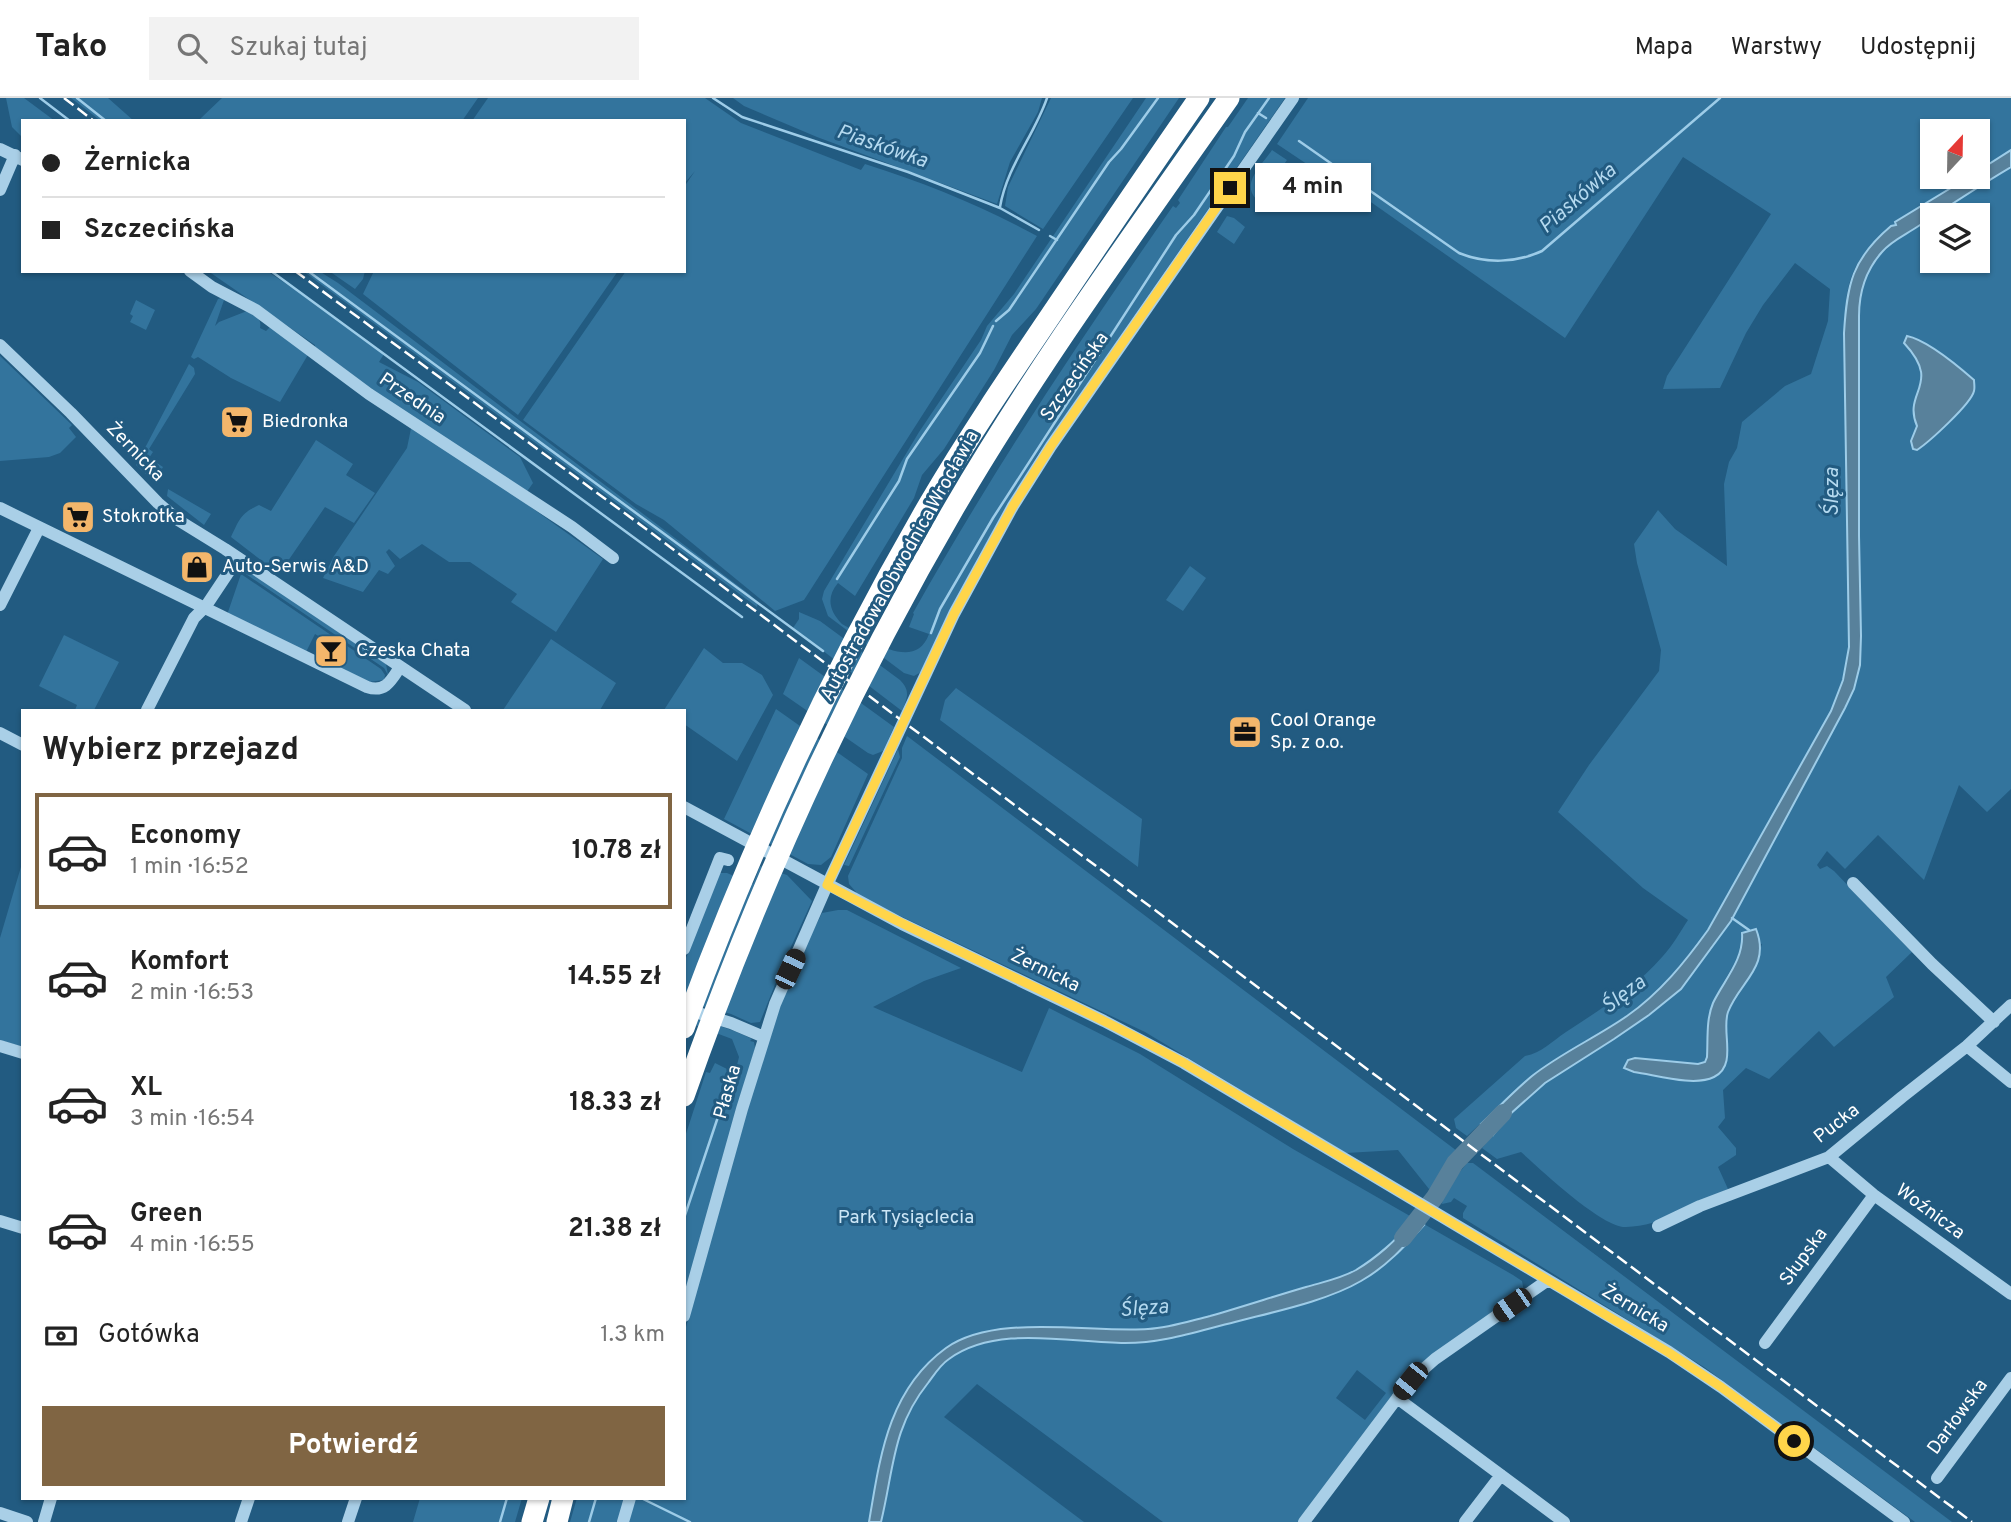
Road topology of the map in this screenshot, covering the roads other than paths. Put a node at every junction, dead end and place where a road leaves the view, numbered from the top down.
1 (1199, 98) edge
2 (1229, 98) edge
3 (1293, 98) edge
4 (0, 149) edge
5 (19, 158) edge
6 (0, 190) edge
7 (193, 273) edge
8 (0, 345) edge
9 (0, 508) edge
10 (39, 528) junction
11 (238, 558) junction
12 (613, 558) dead end
13 (0, 605) edge
14 (203, 608) junction
15 (400, 667) junction
16 (148, 709) edge
17 (463, 709) edge
18 (0, 733) edge
19 (21, 744) edge
20 (686, 808) edge
21 (724, 859) dead end
22 (1853, 883) dead end
23 (827, 885) junction
24 (686, 944) edge
25 (2011, 1005) edge
26 (686, 1009) edge
27 (686, 1023) edge
28 (1994, 1023) junction
29 (764, 1037) junction
30 (0, 1046) edge
31 (1967, 1046) junction
32 (21, 1052) edge
33 (2011, 1082) edge
34 (686, 1090) edge
35 (1829, 1157) junction
36 (1874, 1195) junction
37 (0, 1220) edge
38 (1658, 1226) dead end
39 (21, 1227) edge
40 (1548, 1280) junction
41 (2011, 1294) edge
42 (686, 1309) edge
43 (1765, 1343) dead end
44 (2011, 1378) edge
45 (1396, 1398) junction
46 (1501, 1475) junction
47 (1937, 1478) dead end
48 (50, 1500) edge
49 (247, 1500) edge
50 (355, 1500) edge
51 (538, 1500) edge
52 (563, 1500) edge
53 (629, 1500) edge
54 (0, 1513) edge
55 (27, 1522) edge
56 (44, 1522) edge
57 (241, 1522) edge
58 (348, 1522) edge
59 (532, 1522) edge
60 (556, 1522) edge
61 (623, 1522) edge
62 (1304, 1522) edge
63 (1465, 1522) edge
64 (1564, 1522) edge
65 (1903, 1522) edge

1 - 27 highway, Autostradowa Obwodnica Wrocławia
2 - 34 highway, Autostradowa Obwodnica Wrocławia
3 - 23 street, Szczecińska
4 - 5 street
5 - 6 street
7 - 12 street, Przednia
8 - 11 street, Żernicka
9 - 10 street
10 - 13 street
10 - 14 street
11 - 14 street
11 - 15 street, Żernicka
14 - 15 street
14 - 16 street
15 - 17 street, Żernicka
18 - 19 street
20 - 23 street, Żernicka
21 - 24 street
22 - 28 street
23 - 29 street, Płaska
23 - 40 street, Żernicka
25 - 28 street, Pucka
26 - 29 street
28 - 31 street, Pucka
29 - 42 street, Płaska
30 - 32 street
31 - 33 street
31 - 35 street, Pucka
35 - 36 street, Woźnicza
35 - 38 street, Pucka
36 - 41 street, Woźnicza
36 - 43 street, Słupska
37 - 39 street
40 - 45 street
40 - 65 street, Żernicka
44 - 47 street, Darłowska
45 - 46 street
45 - 62 street
46 - 63 street
46 - 64 street
48 - 56 street
49 - 57 street
50 - 58 street
51 - 59 highway
52 - 60 highway
53 - 61 street
54 - 55 street

